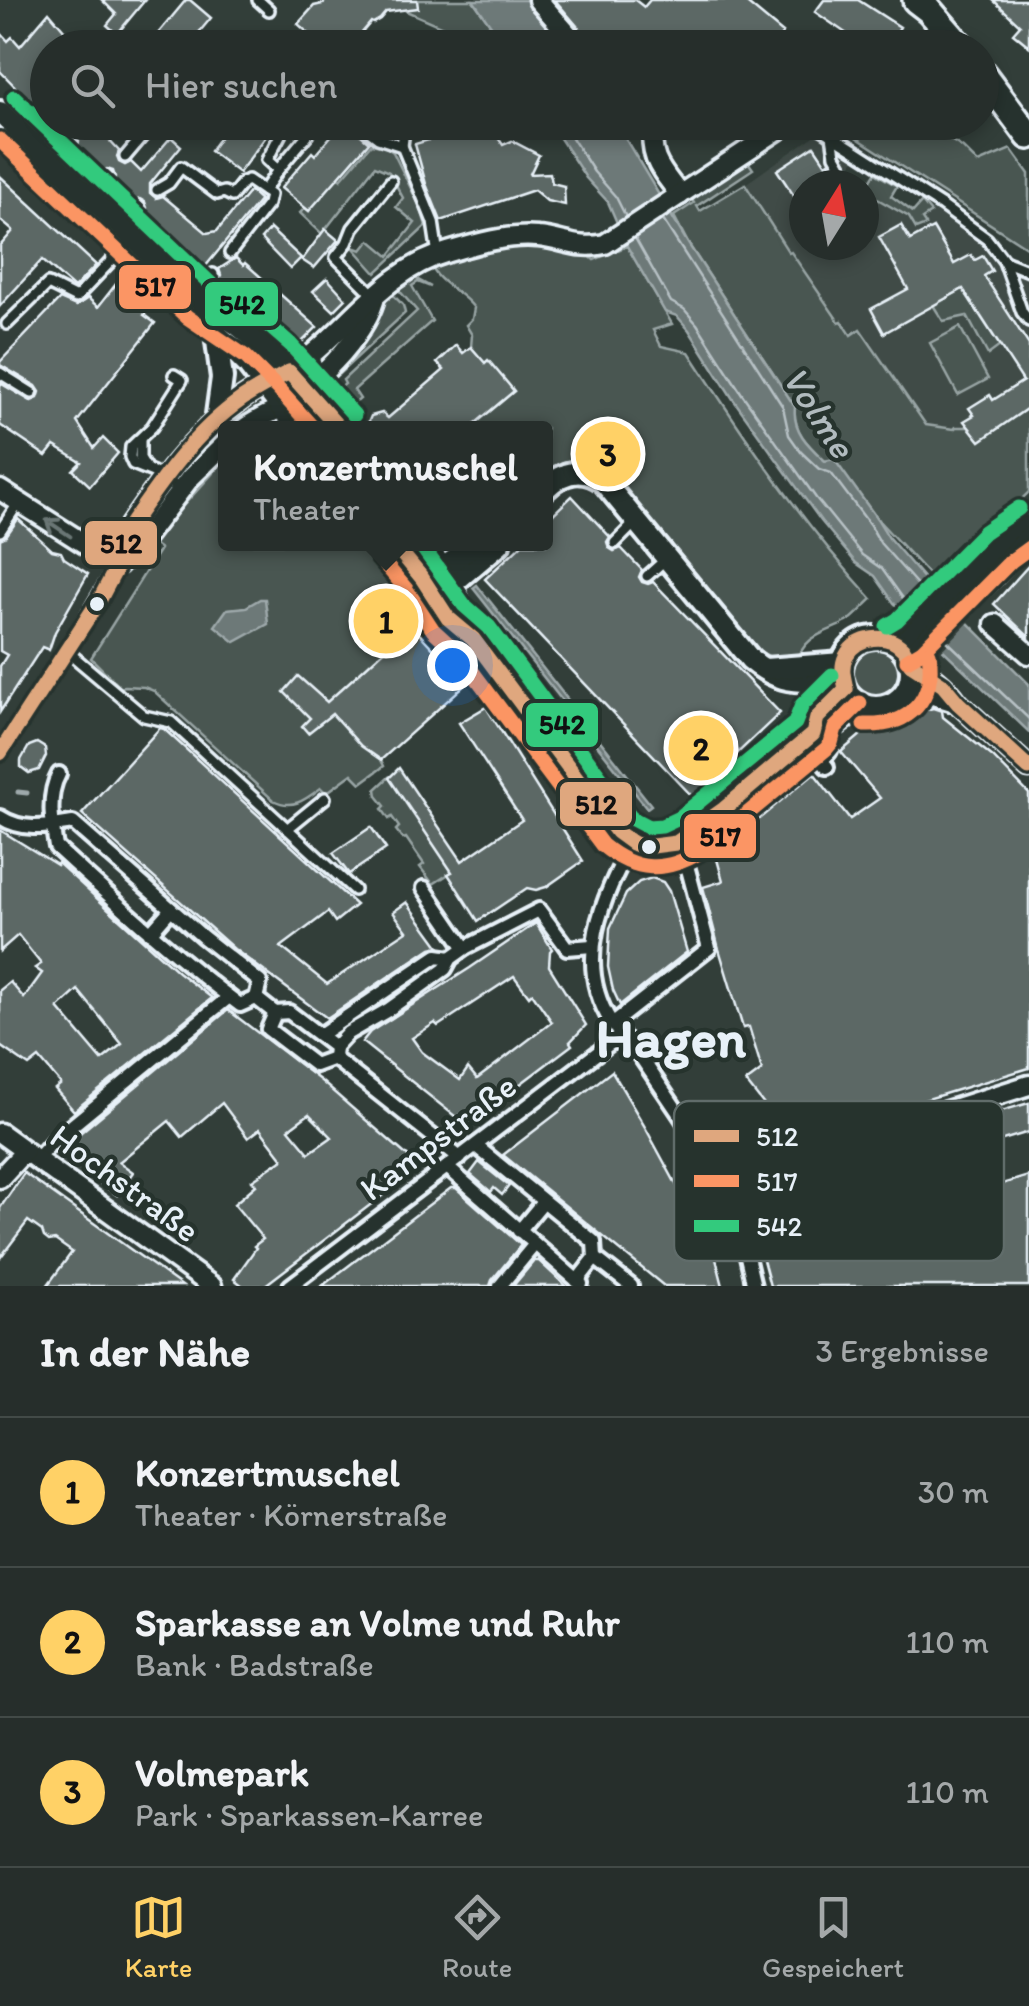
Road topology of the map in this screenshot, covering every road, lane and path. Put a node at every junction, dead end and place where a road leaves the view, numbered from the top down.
1 (258, 0) edge
2 (538, 0) edge
3 (922, 3) edge
4 (269, 10) dead end
5 (564, 30) edge
6 (946, 30) edge
7 (999, 96) edge
8 (0, 112) edge
9 (1029, 136) edge
10 (139, 140) edge
11 (277, 140) edge
12 (303, 140) edge
13 (384, 140) edge
14 (403, 140) edge
15 (651, 140) edge
16 (763, 140) edge
17 (833, 140) edge
18 (838, 140) edge
19 (71, 142) dead end
20 (402, 146) junction
21 (125, 157) dead end
22 (54, 164) junction
23 (278, 170) junction
24 (844, 170) edge
25 (107, 177) dead end
26 (392, 181) dead end
27 (157, 190) dead end
28 (264, 190) junction
29 (91, 198) junction
30 (673, 199) junction
31 (140, 207) dead end
32 (127, 232) junction
33 (230, 253) dead end
34 (438, 255) junction
35 (1004, 260) junction
36 (1029, 271) edge
37 (213, 274) dead end
38 (375, 296) junction
39 (198, 299) junction
40 (1029, 321) edge
41 (7, 324) dead end
42 (215, 332) junction
43 (289, 372) junction
44 (0, 373) edge
45 (174, 375) dead end
46 (264, 387) junction
47 (304, 389) junction
48 (32, 393) dead end
49 (280, 408) junction
50 (257, 421) edge
51 (291, 421) edge
52 (333, 421) edge
53 (216, 422) junction
54 (218, 452) edge
55 (164, 478) junction
56 (553, 482) edge
57 (0, 490) edge
58 (180, 490) junction
59 (19, 502) junction
60 (636, 522) junction
61 (1029, 525) edge
62 (0, 530) edge
63 (1029, 536) edge
64 (615, 542) dead end
65 (400, 551) edge
66 (429, 551) edge
67 (470, 551) edge
68 (488, 551) edge
69 (666, 559) junction
70 (118, 565) junction
71 (448, 576) junction
72 (647, 576) dead end
73 (429, 588) junction
74 (956, 600) junction
75 (995, 624) dead end
76 (473, 639) junction
77 (909, 649) junction
78 (67, 650) junction
79 (1029, 654) edge
80 (844, 679) junction
81 (505, 682) joint
82 (905, 690) junction
83 (958, 703) junction
84 (865, 705) junction
85 (813, 734) junction
86 (0, 752) edge
87 (827, 767) dead end
88 (1029, 768) edge
89 (60, 774) dead end
90 (325, 798) dead end
91 (0, 818) edge
92 (52, 826) junction
93 (286, 829) junction
94 (632, 843) junction
95 (676, 843) junction
96 (424, 888) dead end
97 (354, 890) dead end
98 (171, 909) junction
99 (150, 933) junction
100 (592, 946) junction
101 (465, 948) junction
102 (451, 958) junction
103 (229, 997) junction
104 (256, 998) junction
105 (275, 1013) junction
106 (616, 1029) junction
107 (320, 1035) junction
108 (334, 1052) junction
109 (1029, 1085) edge
110 (978, 1101) edge
111 (674, 1107) edge
112 (0, 1133) edge
113 (476, 1146) junction
114 (31, 1155) junction
115 (460, 1158) junction
116 (447, 1168) junction
117 (0, 1178) edge
118 (544, 1202) junction
119 (519, 1230) junction
120 (535, 1244) junction
121 (594, 1258) junction
122 (747, 1261) edge
123 (580, 1284) edge
124 (212, 1286) edge
125 (290, 1286) edge
126 (500, 1286) edge
127 (631, 1286) edge
128 (754, 1286) edge

1 - 4 lane
2 - 5 street
3 - 6 main road
7 - 9 main road
8 - 22 street
10 - 21 lane
11 - 23 lane
12 - 23 lane
13 - 20 lane
14 - 20 lane
15 - 30 street
16 - 30 street
17 - 24 lane
18 - 35 lane
19 - 22 lane
20 - 34 lane
22 - 29 street
23 - 28 lane
25 - 29 lane
26 - 38 lane
27 - 28 lane
28 - 33 lane
29 - 32 street
30 - 34 street
31 - 32 lane
32 - 39 street
32 - 41 lane
34 - 38 street
35 - 36 lane
35 - 40 lane
37 - 39 lane
38 - 43 street
38 - 47 street
39 - 42 street
39 - 43 street
42 - 46 street
42 - 53 street
43 - 46 street
43 - 47 street
44 - 48 lane
45 - 55 lane
46 - 49 street
46 - 53 street
47 - 49 street
47 - 52 street
49 - 50 street
49 - 51 street
53 - 55 street
54 - 58 street
55 - 58 lane
55 - 70 street
56 - 60 street
57 - 59 street
58 - 70 street
59 - 62 lane
70 -> 59 street
60 - 64 lane
60 - 69 street
61 - 74 street
63 - 74 street
65 - 73 street
66 - 71 street
67 - 71 street
68 - 71 street
69 - 72 lane
69 - 80 street
70 - 78 street
71 - 73 street
71 - 76 street
73 - 76 street
74 - 77 street
75 - 79 street
76 - 81 street
77 - 80 street
77 - 82 street
77 - 83 street
78 - 86 street
78 - 93 lane
80 - 84 street
80 - 85 street
81 - 94 street
82 - 83 street
82 - 84 street
83 - 88 street
84 - 85 street
85 - 87 street
85 - 95 street
89 - 92 street
90 - 93 lane
91 - 92 street
92 - 98 street
92 - 99 street
93 - 97 lane
94 - 95 street
94 - 100 street
95 - 106 street, Kampstraße
96 - 101 street
98 - 99 street
98 - 104 street
99 - 103 street
100 - 101 street
100 - 106 street
101 - 102 street
102 - 107 street
102 - 108 street
103 - 104 street
103 - 114 street
104 - 105 street
105 - 107 street
105 - 108 street
106 - 111 street
106 - 113 street, Kampstraße
107 - 108 street
108 - 115 street
109 - 110 street
112 - 114 street, Hochstraße
113 - 115 street, Kampstraße
113 - 118 street
114 - 117 street
114 - 124 street, Hochstraße
115 - 116 street, Kampstraße
116 - 119 street
116 - 125 street, Kampstraße
118 - 119 street
118 - 121 street
119 - 120 street
120 - 123 street
120 - 126 street
121 - 123 street
121 - 127 street
122 - 128 street

